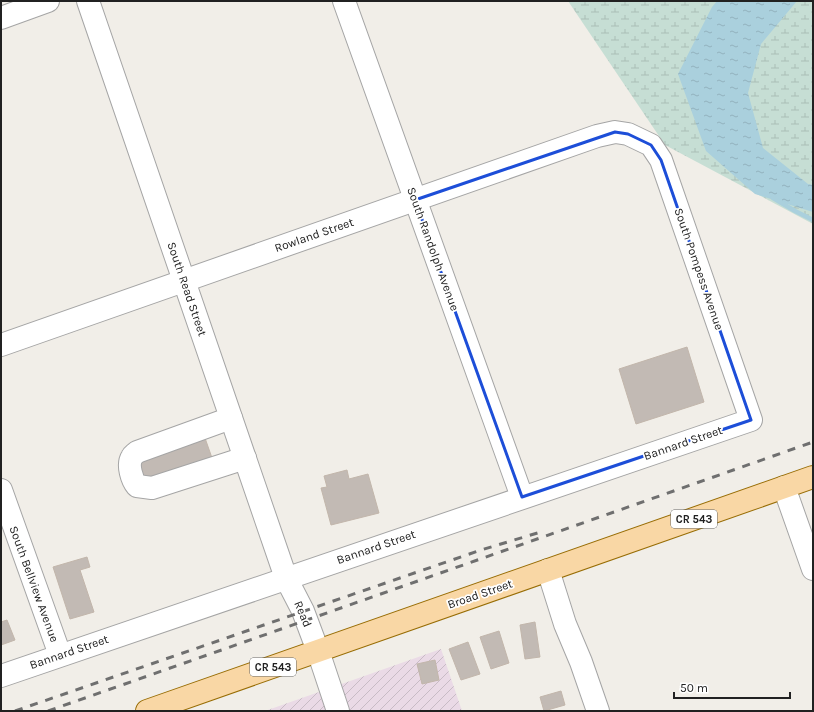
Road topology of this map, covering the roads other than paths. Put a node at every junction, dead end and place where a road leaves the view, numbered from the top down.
1 (48, 1) edge
2 (88, 1) edge
3 (344, 1) edge
4 (1, 18) edge
5 (628, 134) joint
6 (416, 200) junction
7 (184, 281) junction
8 (1, 344) edge
9 (231, 418) junction
10 (751, 420) joint
11 (245, 458) junction
12 (813, 477) edge
13 (784, 487) junction
14 (1, 490) edge
15 (522, 497) junction
16 (813, 569) edge
17 (548, 570) junction
18 (286, 578) junction
19 (318, 651) junction
20 (60, 655) junction
21 (1, 676) edge
22 (147, 711) edge
23 (338, 711) edge
24 (598, 711) edge

1 - 4 street
2 - 7 street, South Read Street
3 - 6 street, South Randolph Avenue
5 - 6 street, Rowland Street
5 - 10 street, South Pompess Avenue
6 - 7 street, Rowland Street
6 - 15 street, South Randolph Avenue
7 - 8 street, Rowland Street
7 - 9 street, South Read Street
9 - 11 street, South Read Street
9 - 11 street
10 - 15 street, Bannard Street
11 - 18 street, South Read Street
12 - 13 main road, Broad Street / CR 543
13 - 16 street
13 - 17 main road, Broad Street / CR 543
14 - 20 street, South Bellview Avenue
15 - 18 street, Bannard Street
17 - 19 main road, Broad Street / CR 543
17 - 24 street
18 - 19 street, Read
18 - 20 street, Bannard Street
19 - 22 main road, Broad Street / CR 543
19 - 23 street, Read
20 - 21 street, Bannard Street

